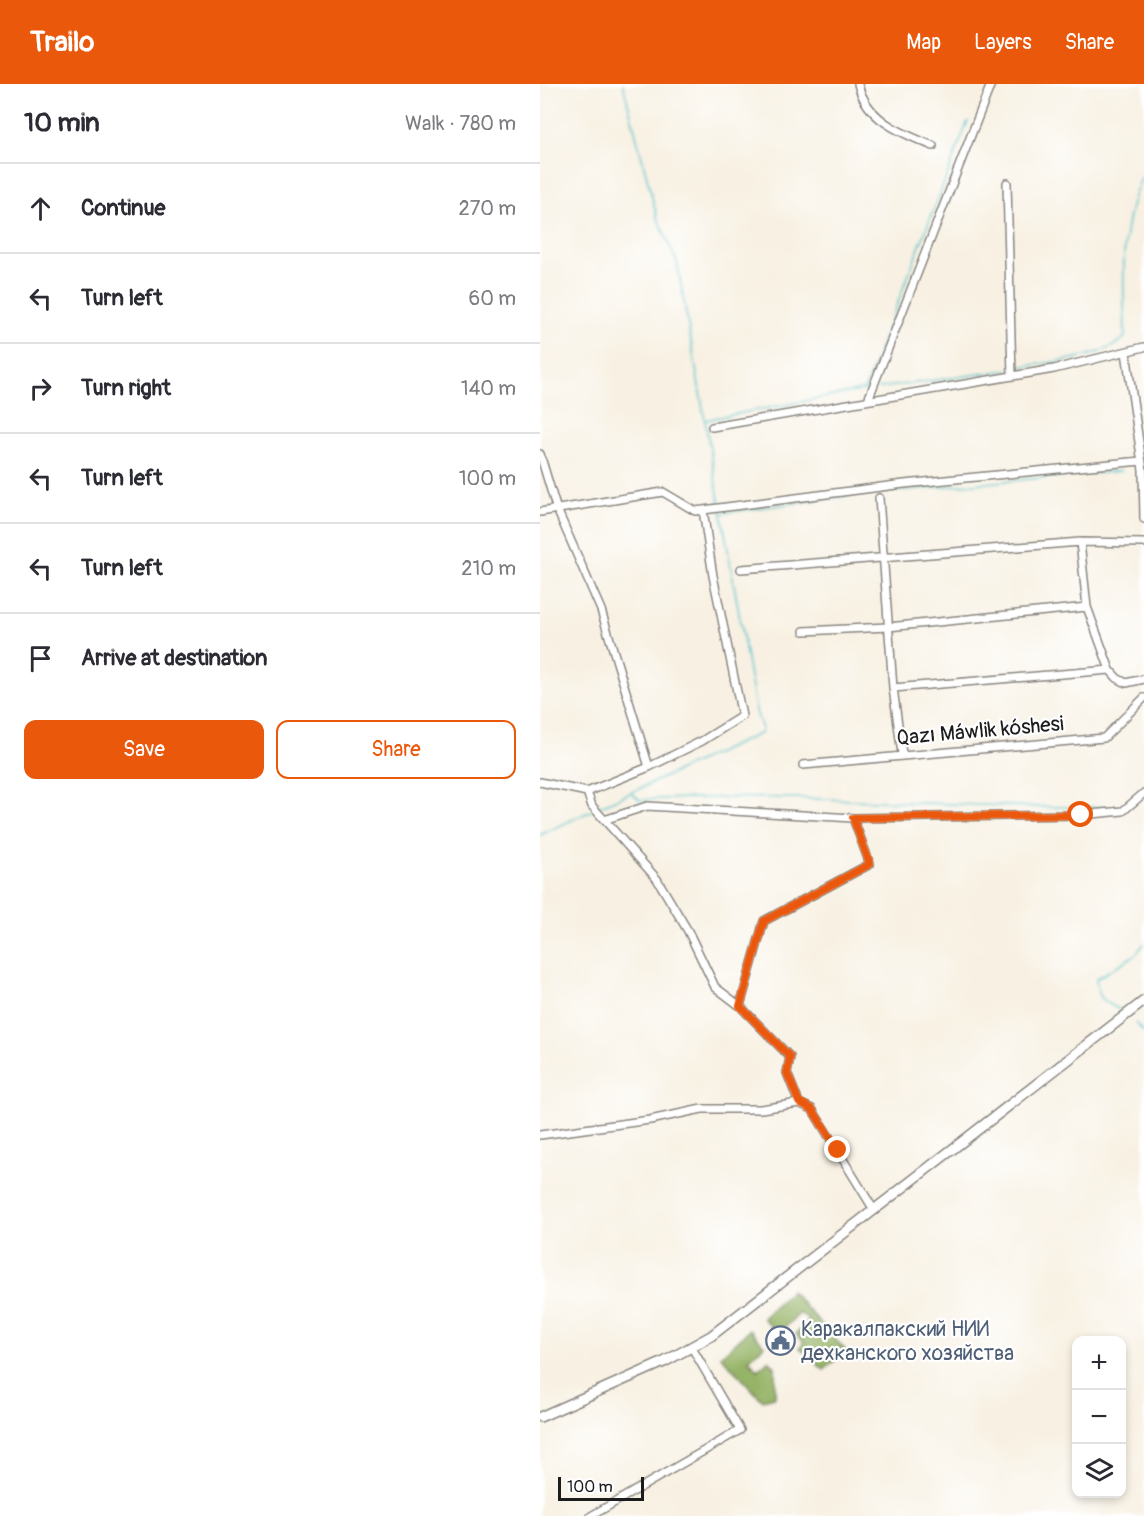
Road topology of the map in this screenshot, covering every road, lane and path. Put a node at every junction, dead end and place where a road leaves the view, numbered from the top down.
1 (858, 84) edge
2 (991, 84) edge
3 (933, 146) dead end
4 (1007, 183) dead end
5 (1144, 347) edge
6 (1126, 352) junction
7 (1012, 376) junction
8 (868, 400) junction
9 (712, 427) dead end
10 (540, 454) edge
11 (1142, 461) junction
12 (879, 498) dead end
13 (556, 507) junction
14 (703, 510) junction
15 (540, 512) edge
16 (1144, 519) edge
17 (1080, 542) junction
18 (1144, 543) edge
19 (882, 558) junction
20 (741, 569) dead end
21 (1087, 607) junction
22 (888, 627) junction
23 (804, 631) dead end
24 (1110, 670) junction
25 (1144, 679) edge
26 (893, 688) junction
27 (1144, 698) edge
28 (902, 754) junction
29 (803, 765) dead end
30 (649, 767) junction
31 (540, 782) edge
32 (587, 792) junction
33 (1144, 793) edge
34 (853, 818) junction
35 (604, 820) junction
36 (1144, 1001) edge
37 (740, 1006) junction
38 (799, 1102) junction
39 (540, 1135) edge
40 (874, 1210) junction
41 (692, 1348) junction
42 (540, 1417) edge
43 (591, 1516) edge

1 - 3 street
2 - 8 street
4 - 7 street
5 - 6 street
6 - 7 street
6 - 11 street
7 - 8 street
8 - 9 street
10 - 13 street
11 - 14 street
11 - 16 street
12 - 19 street
13 - 14 street
13 - 15 street
13 - 30 street
14 - 30 street
17 - 18 street
17 - 19 street
17 - 21 street
19 - 20 street
19 - 22 street
21 - 22 street
21 - 24 street
22 - 23 street
22 - 26 street
24 - 25 street
24 - 26 street
26 - 28 street
27 - 28 street, Qazı Máwlik kóshesi
28 - 29 street, Qazı Máwlik kóshesi
30 - 32 street
31 - 32 street
32 - 35 street
33 - 34 street
34 - 35 street
34 - 37 street
35 - 37 street
36 - 40 main road
37 - 38 street
38 - 39 street
38 - 40 street
40 - 41 main road
41 - 42 main road
41 - 43 street

